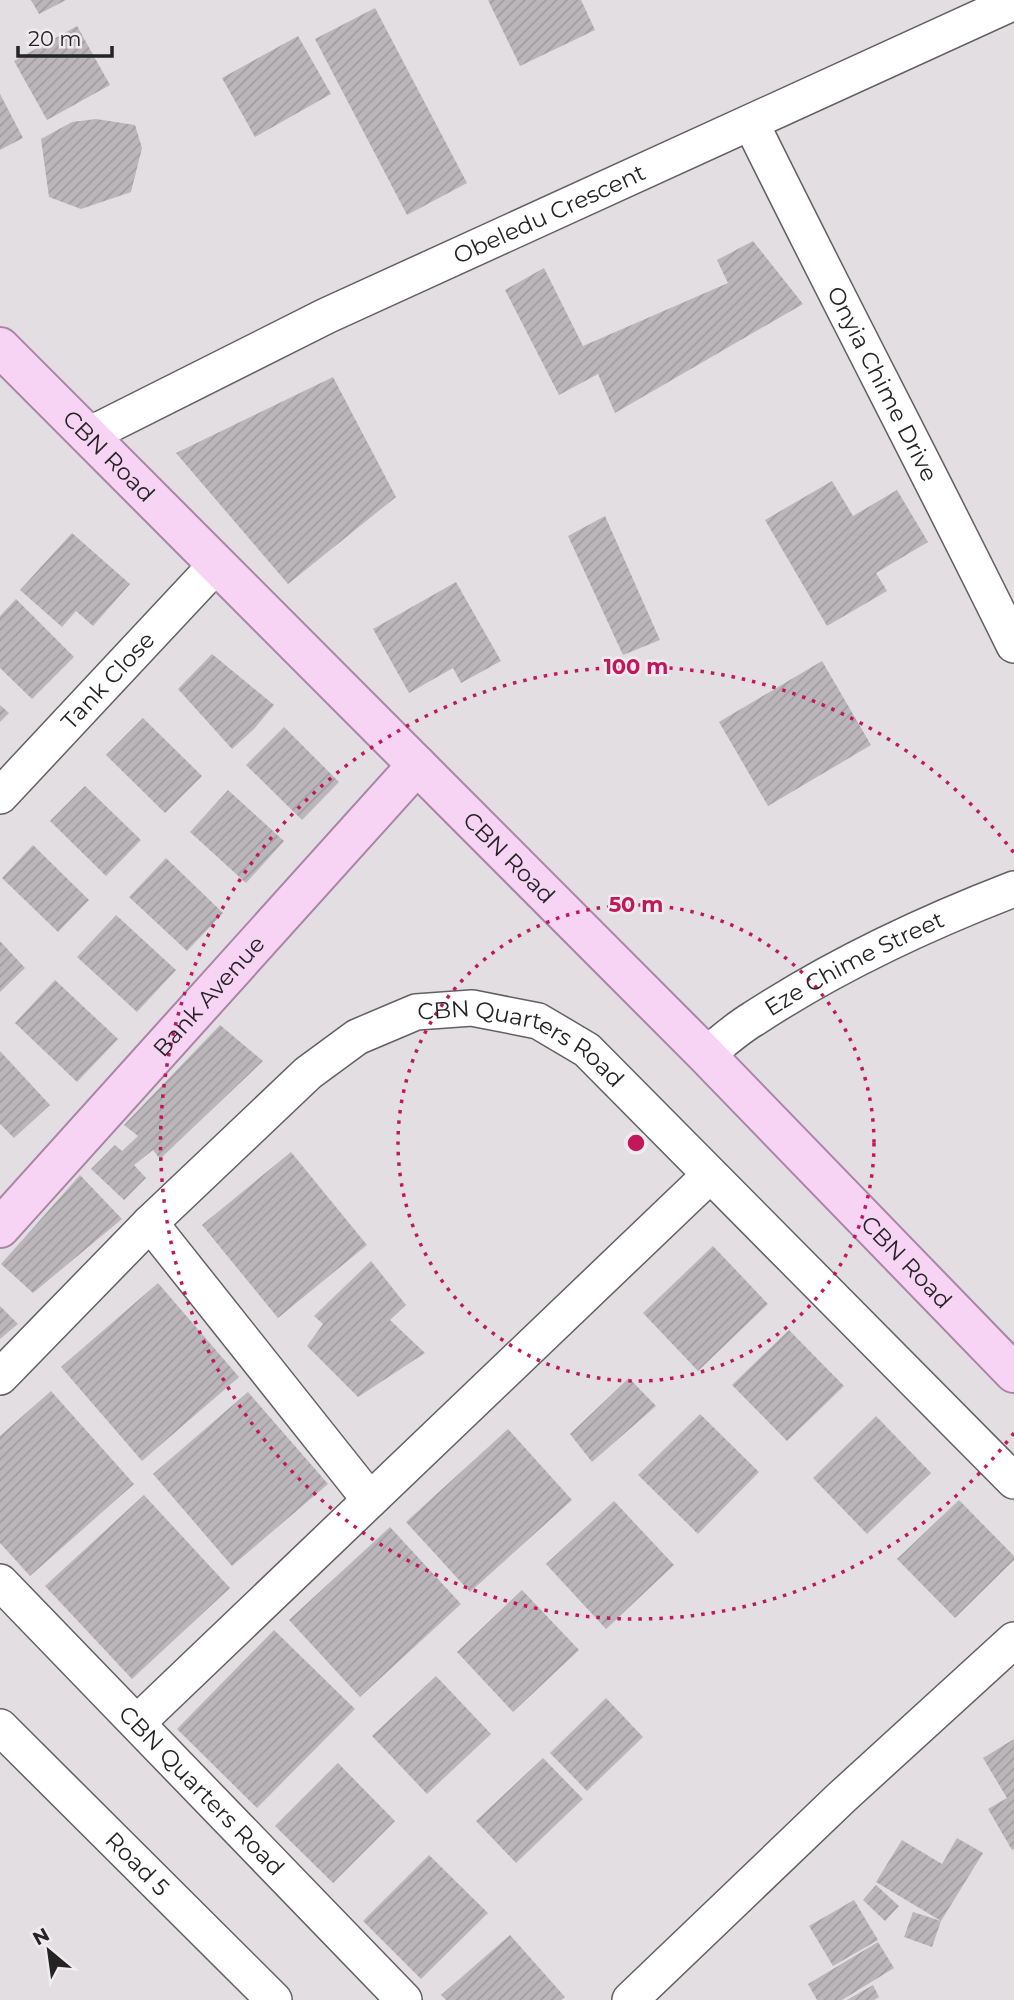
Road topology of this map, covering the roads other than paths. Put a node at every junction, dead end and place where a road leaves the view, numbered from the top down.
1 (1014, 2) edge
2 (751, 122) junction
3 (0, 347) edge
4 (87, 436) junction
5 (216, 565) junction
6 (1014, 645) edge
7 (417, 765) junction
8 (0, 796) edge
9 (1014, 889) edge
10 (706, 1055) junction
11 (710, 1175) junction
12 (150, 1223) junction
13 (0, 1228) edge
14 (1014, 1373) edge
15 (0, 1377) edge
16 (1014, 1481) edge
17 (370, 1500) junction
18 (0, 1582) edge
19 (1014, 1640) edge
20 (137, 1723) junction
21 (0, 1727) edge
22 (274, 2000) edge
23 (404, 2000) edge
24 (630, 2000) edge

1 - 2 street, Obeledu Crescent
2 - 4 street, Obeledu Crescent
2 - 6 street, Onyia Chime Drive
3 - 4 main road, CBN Road
4 - 5 main road, CBN Road
5 - 7 main road, CBN Road
5 - 8 street, Tank Close
7 - 10 main road, CBN Road
7 - 13 main road, Bank Avenue
9 - 10 street, Eze Chime Street
10 - 14 main road, CBN Road
11 - 12 street, CBN Quarters Road
11 - 16 street, CBN Quarters Road
11 - 17 street
12 - 15 street, CBN Quarters Road
12 - 17 street
17 - 20 street
18 - 20 street, CBN Quarters Road
19 - 24 street
20 - 23 street, CBN Quarters Road
21 - 22 street, Road 5

